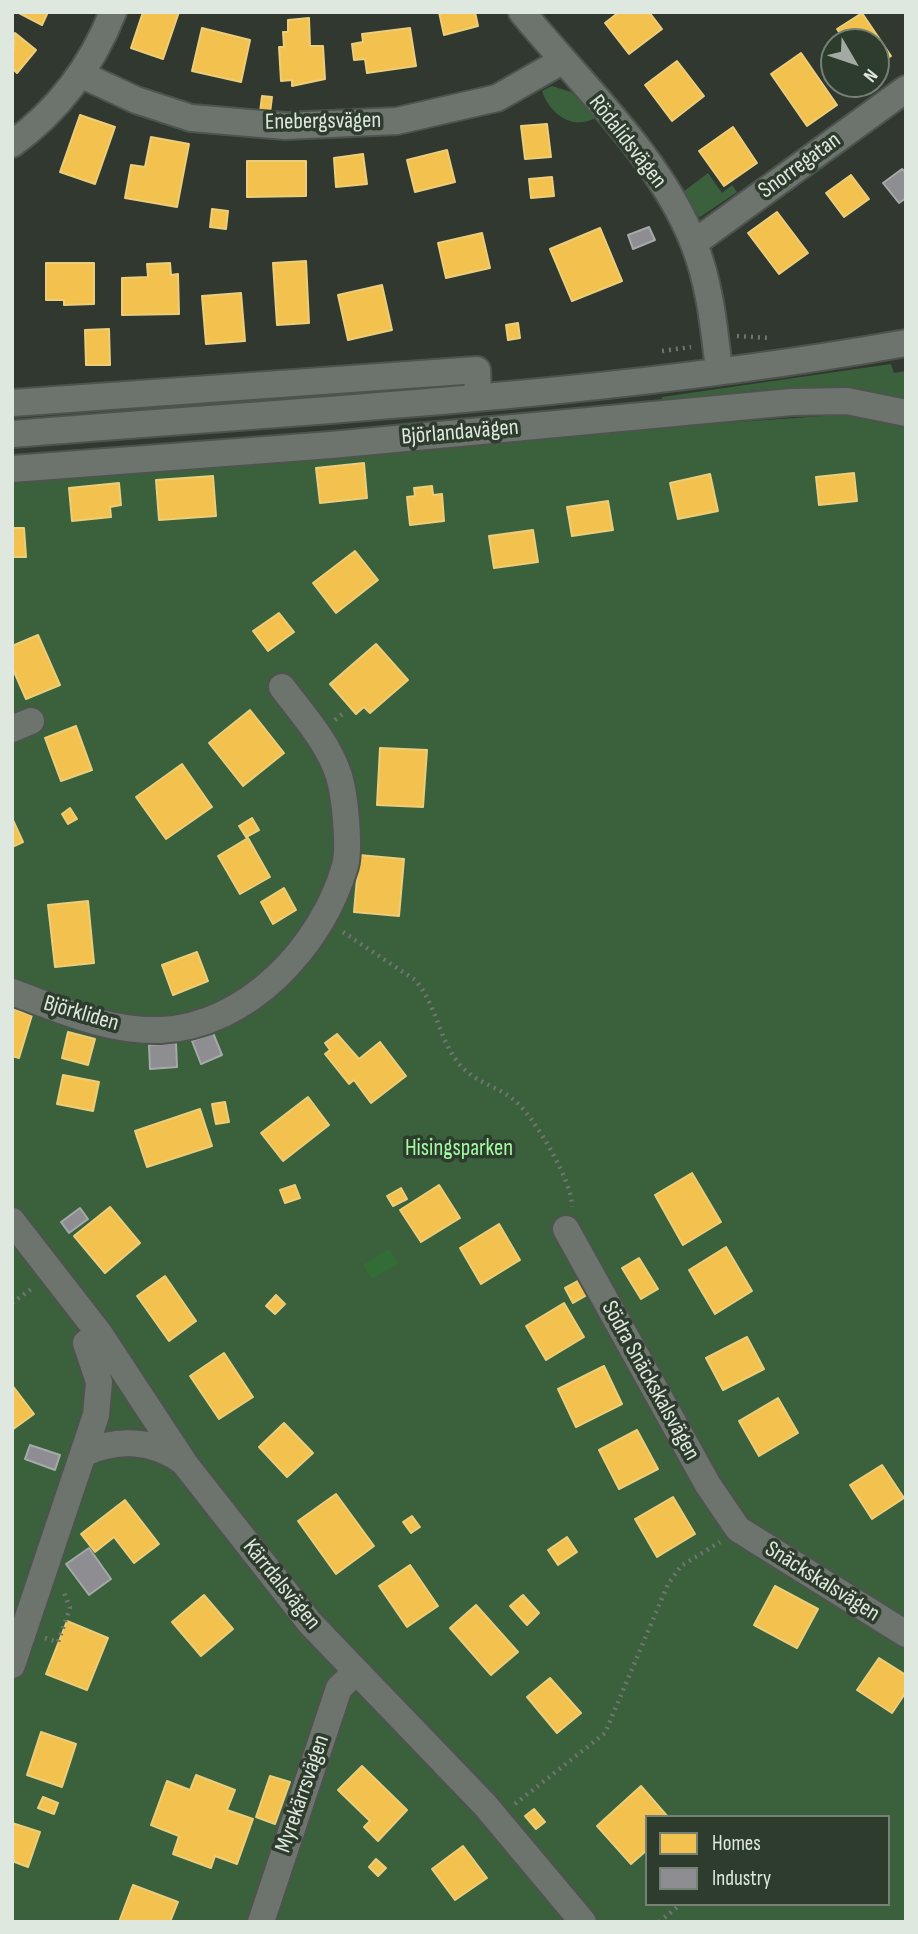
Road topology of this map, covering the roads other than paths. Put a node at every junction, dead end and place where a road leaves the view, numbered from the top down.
1 (113, 12) edge
2 (522, 12) edge
3 (562, 61) junction
4 (82, 75) junction
5 (906, 89) edge
6 (12, 144) edge
7 (694, 243) junction
8 (906, 343) edge
9 (719, 370) junction
10 (478, 396) junction
11 (12, 403) edge
12 (906, 413) edge
13 (12, 434) edge
14 (12, 469) edge
15 (282, 687) dead end
16 (12, 992) edge
17 (12, 1221) edge
18 (566, 1229) road end
19 (99, 1333) junction
20 (85, 1453) junction
21 (185, 1464) junction
22 (738, 1529) joint
23 (906, 1634) edge
24 (12, 1665) edge
25 (356, 1672) junction
26 (261, 1922) edge
27 (583, 1922) edge

1 - 4 street
2 - 3 street, Rödalidsvägen
3 - 4 street, Enebergsvägen
3 - 7 street, Rödalidsvägen
4 - 6 street
5 - 7 street, Snorregatan
7 - 9 street, Rödalidsvägen
8 - 9 street, Björlandavägen
9 - 10 street, Björlandavägen
10 - 11 street, Björlandavägen
10 - 13 street, Björlandavägen
12 - 14 street, Björlandavägen
15 - 16 street, Björkliden
17 - 19 street, Kärrdalsvägen
18 - 22 street, Södra Snäckskalsvägen
19 - 20 street
19 - 21 street, Kärrdalsvägen
20 - 21 street
20 - 24 street
21 - 25 street, Kärrdalsvägen
22 - 23 street, Snäckskalsvägen
25 - 26 street, Myrekärrsvägen
25 - 27 street, Kärrdalsvägen

